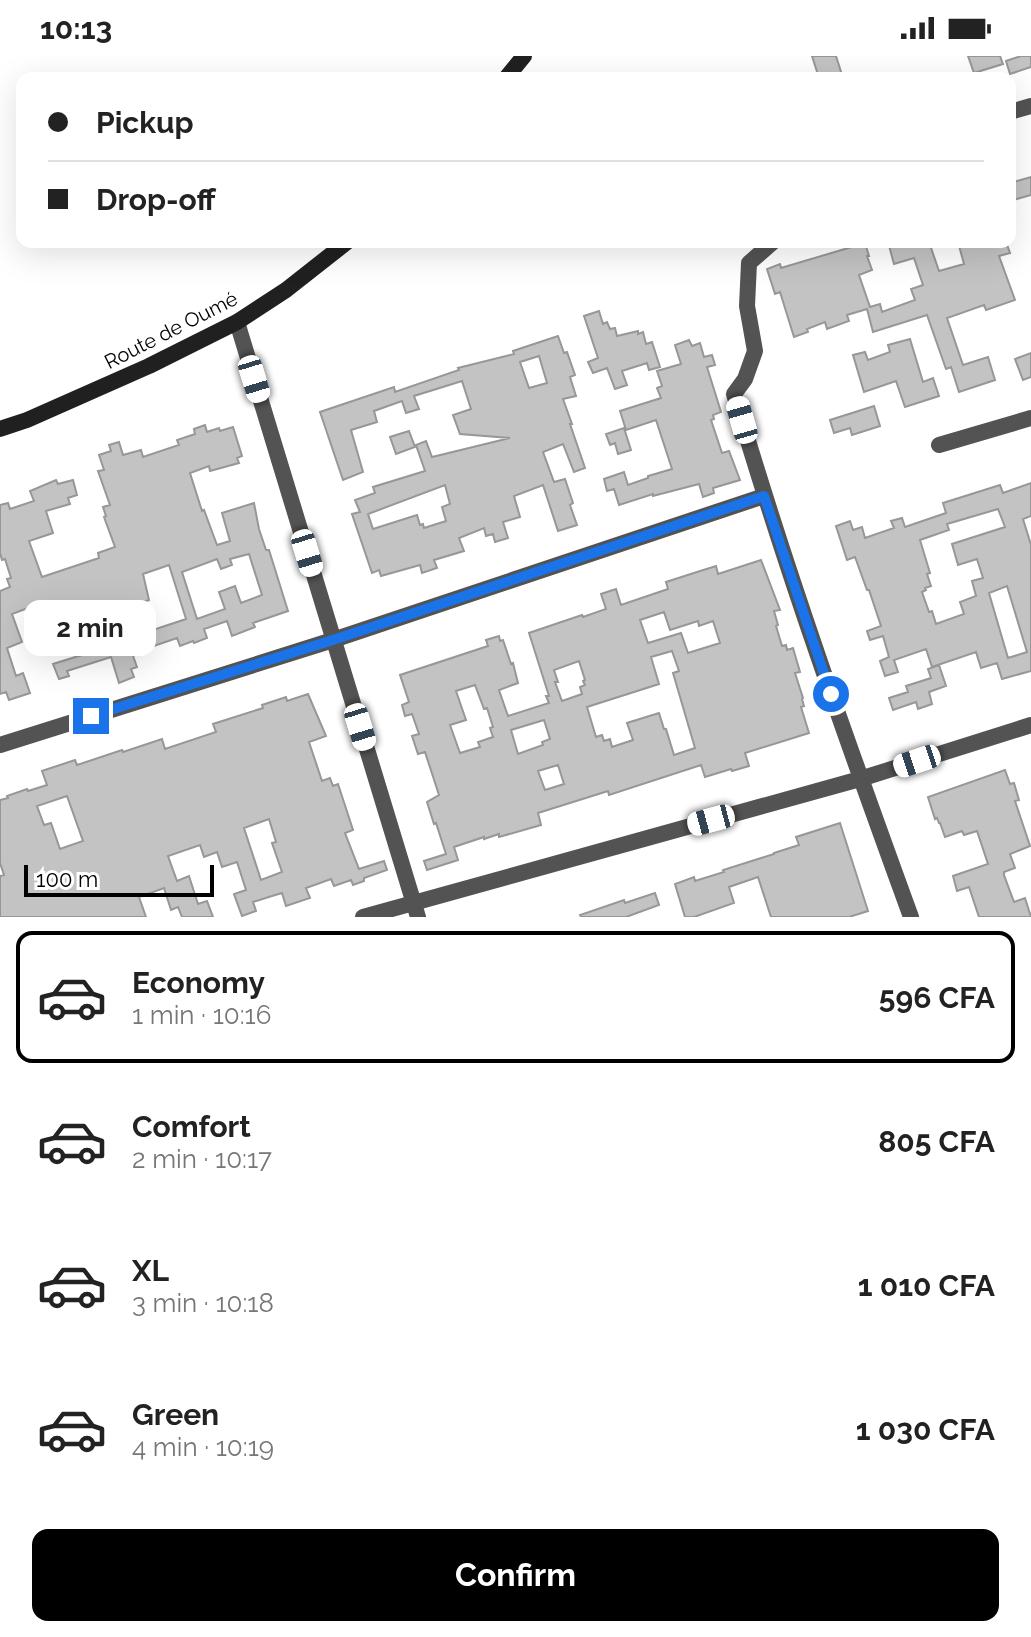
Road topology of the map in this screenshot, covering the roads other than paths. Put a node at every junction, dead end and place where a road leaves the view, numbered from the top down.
1 (524, 56) edge
2 (511, 72) edge
3 (339, 248) edge
4 (766, 248) edge
5 (237, 322) junction
6 (1031, 418) edge
7 (0, 429) edge
8 (939, 445) dead end
9 (764, 496) junction
10 (333, 640) junction
11 (1031, 725) edge
12 (0, 745) edge
13 (860, 779) junction
14 (416, 909) edge
15 (363, 917) edge
16 (911, 917) edge

1 - 2 main road
3 - 5 main road, Route de Oumé
4 - 9 street
5 - 7 main road, Route de Oumé
5 - 10 street
6 - 8 street
9 - 10 street
9 - 13 street
10 - 12 street
10 - 14 street
11 - 13 street
13 - 14 street
13 - 16 street
14 - 15 street

